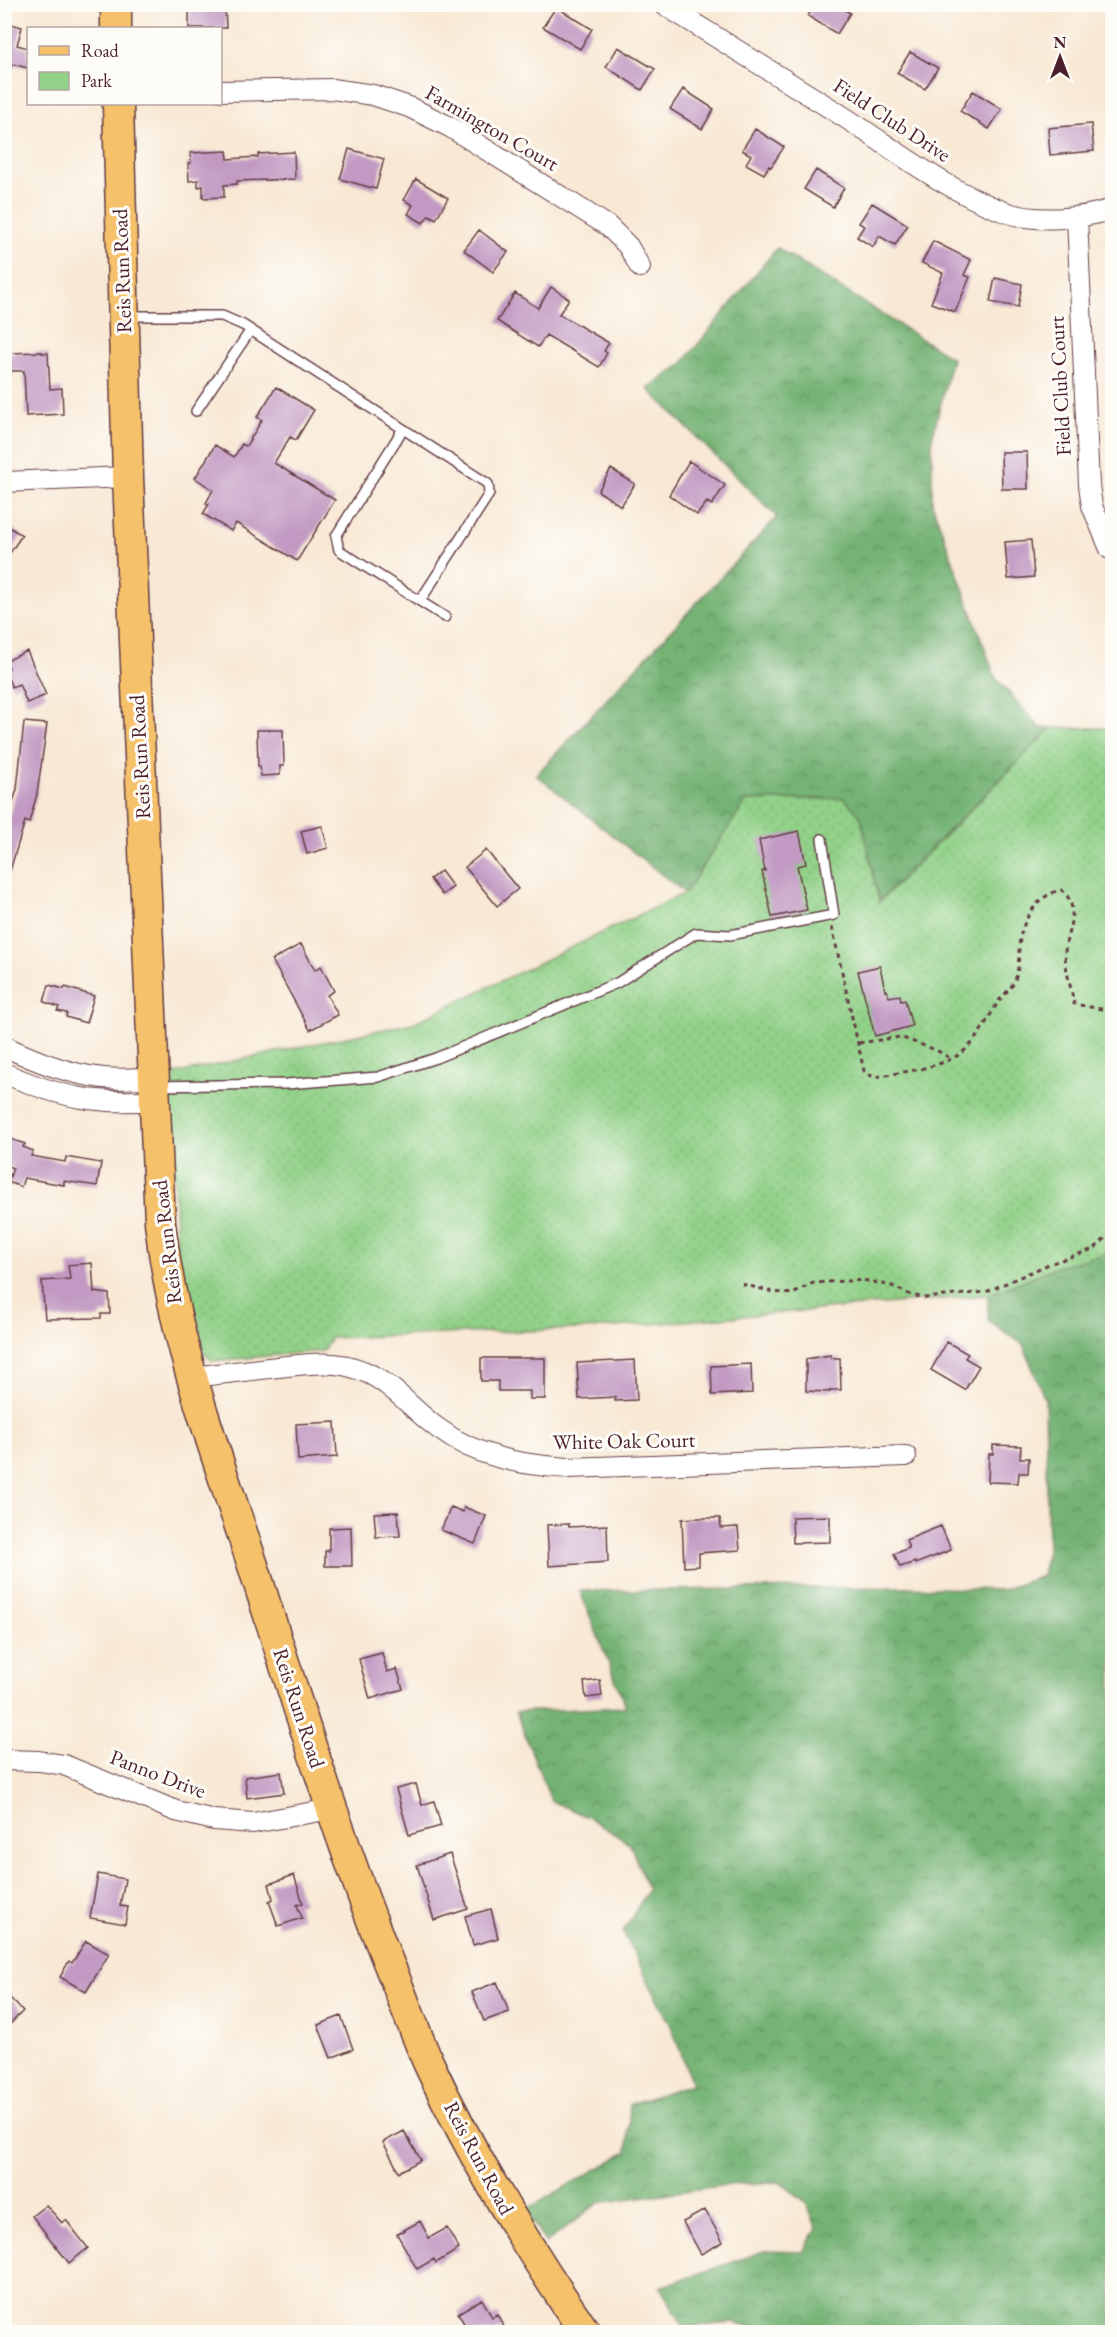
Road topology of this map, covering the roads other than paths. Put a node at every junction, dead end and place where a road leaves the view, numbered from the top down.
1 (116, 4) edge
2 (663, 4) edge
3 (116, 27) edge
4 (222, 92) edge
5 (117, 105) edge
6 (1113, 209) edge
7 (1077, 217) junction
8 (640, 267) dead end
9 (123, 316) junction
10 (250, 331) junction
11 (196, 411) dead end
12 (403, 429) junction
13 (128, 477) junction
14 (4, 482) edge
15 (1110, 549) dead end
16 (420, 601) junction
17 (445, 617) dead end
18 (822, 839) dead end
19 (4, 1046) edge
20 (4, 1073) edge
21 (155, 1088) junction
22 (192, 1377) junction
23 (906, 1456) dead end
24 (4, 1760) edge
25 (331, 1809) junction
26 (585, 2332) edge

1 - 3 main road
2 - 7 street, Field Club Drive
4 - 8 street, Farmington Court
5 - 9 main road, Reis Run Road
6 - 7 street, Field Club Drive
7 - 15 street, Field Club Court
9 - 10 lane
9 - 13 main road, Reis Run Road
10 - 11 lane
10 - 12 lane
12 - 16 lane
12 - 16 lane
13 - 14 street
13 - 21 main road, Reis Run Road
16 - 17 lane
18 - 21 lane
19 - 21 street
20 - 21 street
21 - 22 main road, Reis Run Road
22 - 23 street, White Oak Court
22 - 25 main road, Reis Run Road
24 - 25 street, Panno Drive
25 - 26 main road, Reis Run Road

